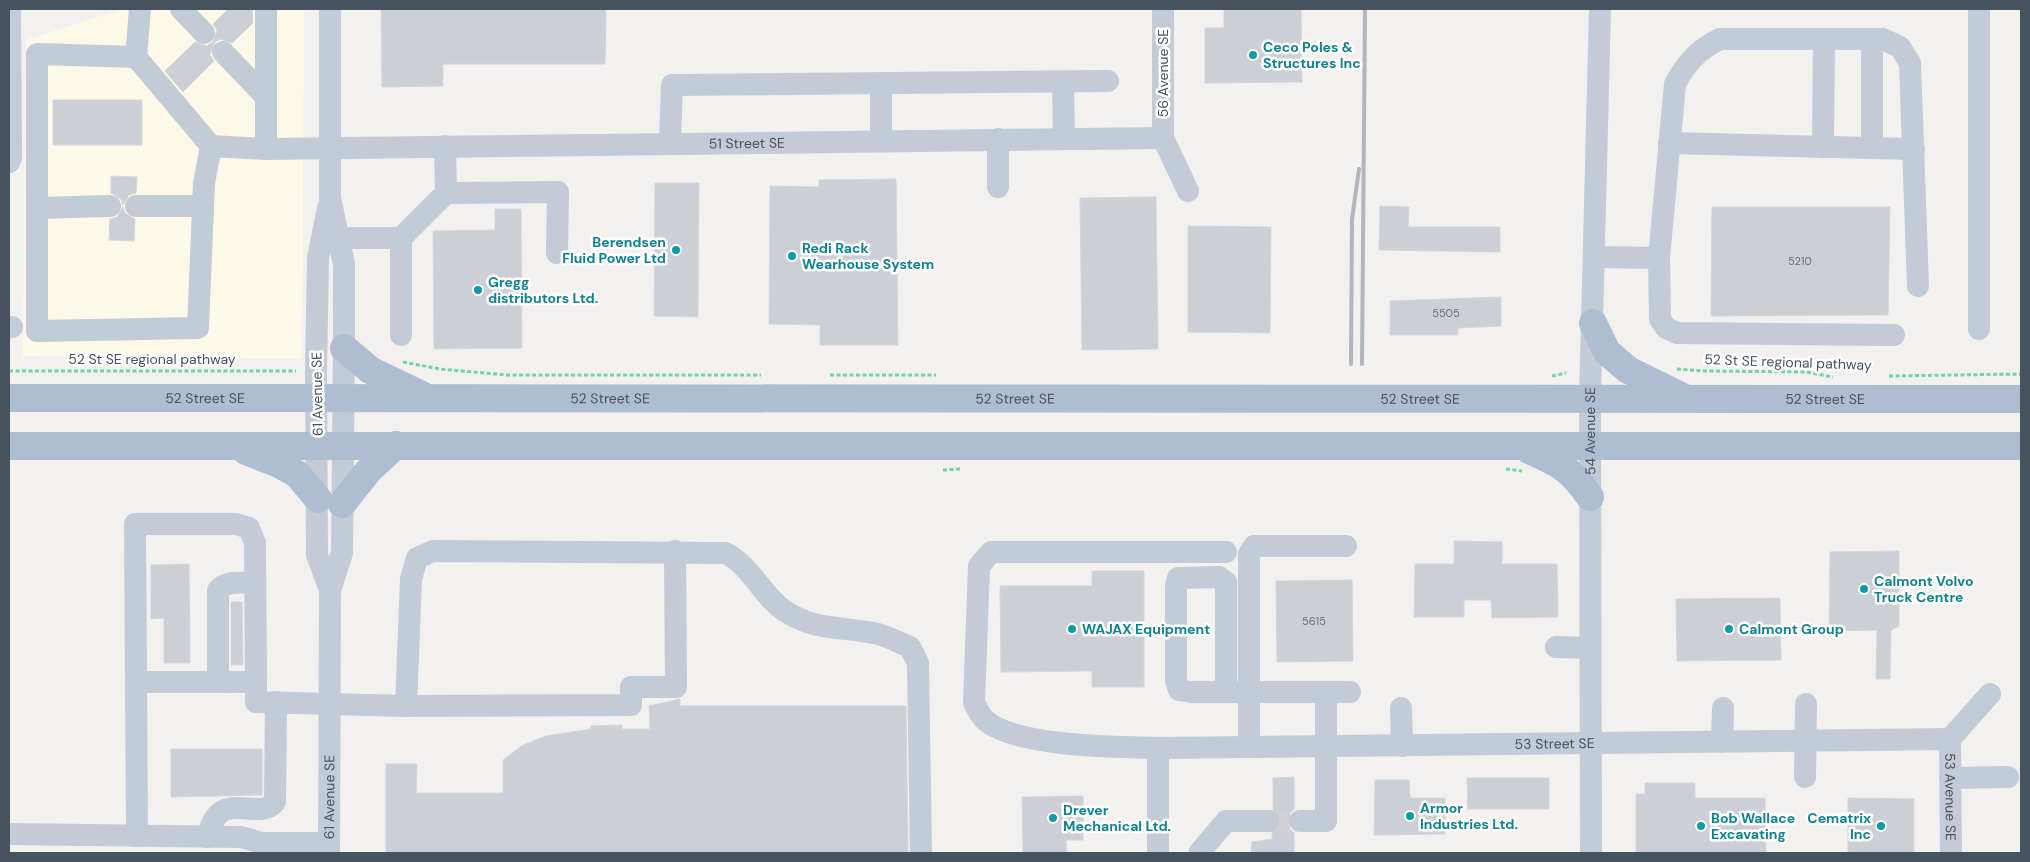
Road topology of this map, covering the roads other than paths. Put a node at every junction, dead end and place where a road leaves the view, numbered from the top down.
1 (140, 9) edge
2 (181, 9) edge
3 (266, 9) edge
4 (330, 9) edge
5 (1163, 9) edge
6 (1600, 9) edge
7 (1980, 9) edge
8 (10, 10) edge
9 (204, 33) dead end
10 (1824, 39) junction
11 (1872, 39) junction
12 (223, 52) dead end
13 (136, 57) junction
14 (1108, 81) dead end
15 (1064, 82) junction
16 (881, 84) junction
17 (266, 97) junction
18 (1164, 138) junction
19 (998, 139) junction
20 (1064, 139) junction
21 (881, 140) junction
22 (670, 143) junction
23 (1669, 143) junction
24 (211, 146) junction
25 (445, 146) junction
26 (330, 147) junction
27 (1823, 147) junction
28 (266, 148) junction
29 (1872, 148) junction
30 (1914, 149) junction
31 (9, 162) edge
32 (998, 187) dead end
33 (1188, 190) dead end
34 (446, 193) junction
35 (330, 198) junction
36 (110, 206) dead end
37 (136, 206) dead end
38 (203, 206) junction
39 (37, 208) junction
40 (338, 238) junction
41 (401, 238) junction
42 (557, 253) dead end
43 (1595, 257) junction
44 (1659, 258) junction
45 (1918, 286) dead end
46 (1593, 323) junction
47 (1980, 328) dead end
48 (401, 335) dead end
49 (1894, 335) dead end
50 (344, 348) junction
51 (426, 397) junction
52 (9, 398) edge
53 (344, 398) junction
54 (316, 399) junction
55 (1590, 399) junction
56 (1687, 399) junction
57 (2021, 399) edge
58 (330, 445) junction
59 (396, 445) junction
60 (9, 446) edge
61 (233, 446) junction
62 (1520, 446) junction
63 (1590, 446) junction
64 (2021, 446) edge
65 (1590, 496) junction
66 (330, 502) junction
67 (1346, 546) dead end
68 (675, 551) junction
69 (1226, 552) dead end
70 (256, 583) junction
71 (1556, 648) dead end
72 (1590, 648) junction
73 (136, 682) junction
74 (218, 682) junction
75 (256, 682) junction
76 (1226, 692) junction
77 (1250, 692) junction
78 (1326, 692) junction
79 (1350, 692) dead end
80 (1990, 694) dead end
81 (276, 702) junction
82 (1806, 704) dead end
83 (330, 705) junction
84 (406, 706) junction
85 (1401, 708) dead end
86 (1722, 708) dead end
87 (1950, 739) junction
88 (1805, 741) junction
89 (1722, 742) junction
90 (1590, 744) junction
91 (1326, 746) junction
92 (1402, 746) junction
93 (1249, 747) junction
94 (1158, 748) junction
95 (1805, 777) dead end
96 (2008, 777) dead end
97 (1950, 778) junction
98 (1300, 820) tunnel mouth
99 (1268, 821) tunnel mouth
100 (9, 834) edge
101 (137, 836) junction
102 (207, 837) junction
103 (329, 848) edge
104 (921, 853) edge
105 (1158, 853) edge
106 (1199, 853) edge
107 (1591, 853) edge
108 (1951, 853) edge

1 - 13 street
2 - 9 street
3 - 17 street
4 - 26 street, 61 Avenue SE
5 - 18 street, 56 Avenue SE
6 - 43 street, 54 Avenue SE
7 - 47 street
8 - 31 street
10 - 11 street
10 - 23 street
10 - 27 street
11 - 29 street
11 - 30 street
12 - 17 street
13 - 24 street
13 - 39 street
14 - 15 street
15 - 16 street
15 - 20 street
16 - 21 street
16 - 22 street
17 - 28 street
18 - 20 street, 51 Street SE
18 - 33 street
19 - 20 street, 51 Street SE
19 - 21 street, 51 Street SE
19 - 32 street
21 - 22 street, 51 Street SE
22 - 25 street, 51 Street SE
23 - 27 street
23 - 44 street
24 - 28 street, 51 Street SE
24 - 38 street
25 - 26 street, 51 Street SE
25 - 34 street
26 - 28 street, 51 Street SE
26 - 35 street, 61 Avenue SE
27 - 29 street
29 - 30 street
30 - 45 street
34 - 41 street
34 - 42 street
35 - 40 street, 61 Avenue SE
35 - 54 street, 61 Avenue SE
36 - 39 street
37 - 38 street
38 - 39 street
40 - 41 street
40 - 50 street, 61 Avenue SE
41 - 48 street
43 - 44 street
43 - 46 street, 54 Avenue SE
44 - 49 street
46 - 55 street, 54 Avenue SE
46 - 56 main road
50 - 51 main road
50 - 53 street, 61 Avenue SE
51 - 53 main road, 52 Street SE
51 - 55 main road, 52 Street SE
52 - 54 main road, 52 Street SE
53 - 54 main road, 52 Street SE
53 - 58 street, 61 Avenue SE
54 - 58 street, 61 Avenue SE
55 - 56 main road, 52 Street SE
55 - 63 street, 54 Avenue SE
56 - 57 main road, 52 Street SE
58 - 59 main road
58 - 61 main road
58 - 66 street, 61 Avenue SE
59 - 62 main road
59 - 66 main road
60 - 61 main road
61 - 66 main road
62 - 63 main road
62 - 65 main road
63 - 64 main road
63 - 65 street, 54 Avenue SE
65 - 72 street, 54 Avenue SE
66 - 83 street, 61 Avenue SE
67 - 77 street
68 - 84 street
68 - 84 street
68 - 104 street
69 - 94 street, 53 Street SE
70 - 73 street
70 - 74 street
70 - 75 street
71 - 72 street
72 - 90 street, 54 Avenue SE
73 - 74 street
73 - 101 street
74 - 75 street
75 - 81 street
76 - 76 street
76 - 77 street
77 - 78 street
77 - 93 street
78 - 79 street
78 - 91 street
80 - 87 street
81 - 83 street
81 - 102 street
82 - 88 street
83 - 84 street
83 - 103 street, 61 Avenue SE
85 - 92 street
86 - 89 street
87 - 88 street, 53 Street SE
87 - 97 street, 53 Avenue SE
88 - 89 street, 53 Street SE
88 - 95 street
89 - 90 street, 53 Street SE
90 - 92 street, 53 Street SE
90 - 107 street, 54 Avenue SE
91 - 92 street, 53 Street SE
91 - 93 street, 53 Street SE
91 - 98 street
93 - 94 street, 53 Street SE
94 - 105 street
96 - 97 street
97 - 108 street, 53 Avenue SE
99 - 106 street
100 - 101 street
101 - 102 street
102 - 103 street

